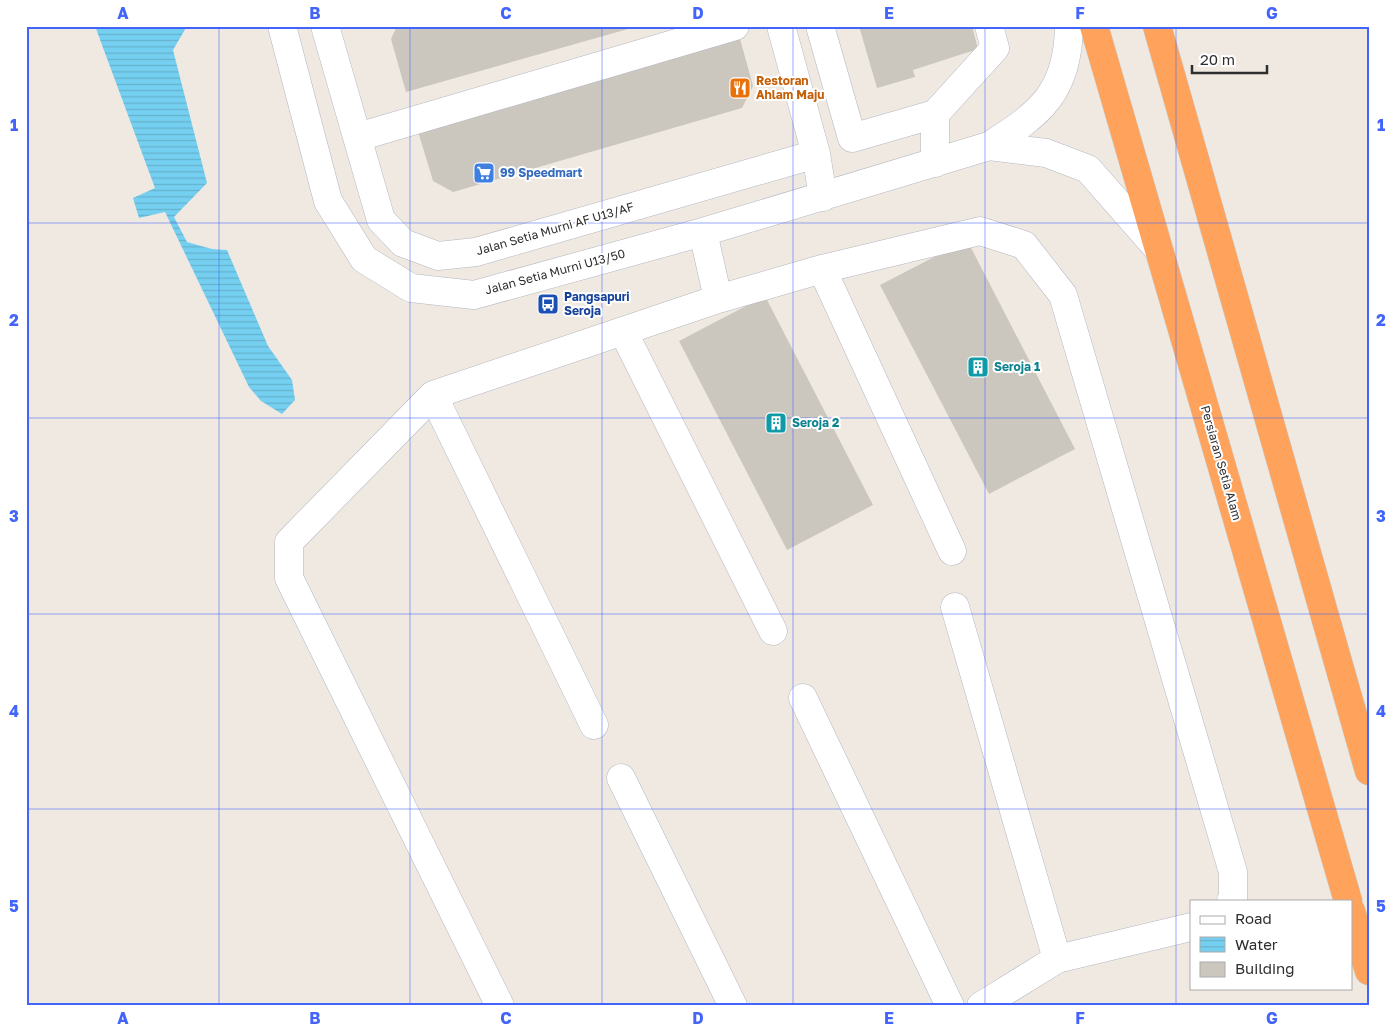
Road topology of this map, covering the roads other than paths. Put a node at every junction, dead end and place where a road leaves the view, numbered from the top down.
1 (282, 26) edge
2 (325, 26) edge
3 (735, 26) edge
4 (780, 26) edge
5 (820, 26) edge
6 (989, 26) edge
7 (1069, 26) edge
8 (1094, 26) edge
9 (1157, 26) edge
10 (935, 114) junction
11 (358, 137) junction
12 (989, 146) junction
13 (816, 154) junction
14 (935, 163) junction
15 (823, 196) junction
16 (703, 232) junction
17 (1159, 250) junction
18 (822, 269) junction
19 (718, 299) junction
20 (623, 331) junction
21 (433, 395) junction
22 (952, 550) dead end
23 (955, 607) dead end
24 (773, 631) dead end
25 (803, 698) dead end
26 (594, 725) dead end
27 (1369, 771) edge
28 (621, 778) dead end
29 (1232, 900) edge
30 (1342, 900) edge
31 (1348, 900) edge
32 (1352, 914) edge
33 (1190, 927) edge
34 (1352, 934) edge
35 (1057, 959) junction
36 (1369, 971) edge
37 (1369, 990) edge
38 (500, 1006) edge
39 (733, 1006) edge
40 (950, 1006) edge
41 (981, 1006) edge

1 - 16 street, Jalan Setia Murni U13/50
2 - 11 street, Jalan Setia Murni AF U13/AF
3 - 11 street
4 - 13 street
5 - 10 street
6 - 10 street
7 - 12 street
8 - 17 highway, Persiaran Setia Alam
9 - 27 highway
10 - 14 street
11 - 13 street, Jalan Setia Murni AF U13/AF
12 - 14 street, Jalan Setia Murni U13/50
12 - 17 street
13 - 15 street
14 - 15 street, Jalan Setia Murni U13/50
15 - 16 street, Jalan Setia Murni U13/50
16 - 19 street
17 - 30 highway
17 - 31 highway, Persiaran Setia Alam
18 - 19 street
18 - 22 street
18 - 29 street
19 - 20 street
20 - 21 street
20 - 24 street
21 - 26 street
21 - 38 street
23 - 35 street
25 - 40 street
28 - 39 street
32 - 36 highway
33 - 35 street
34 - 37 highway
35 - 41 street

